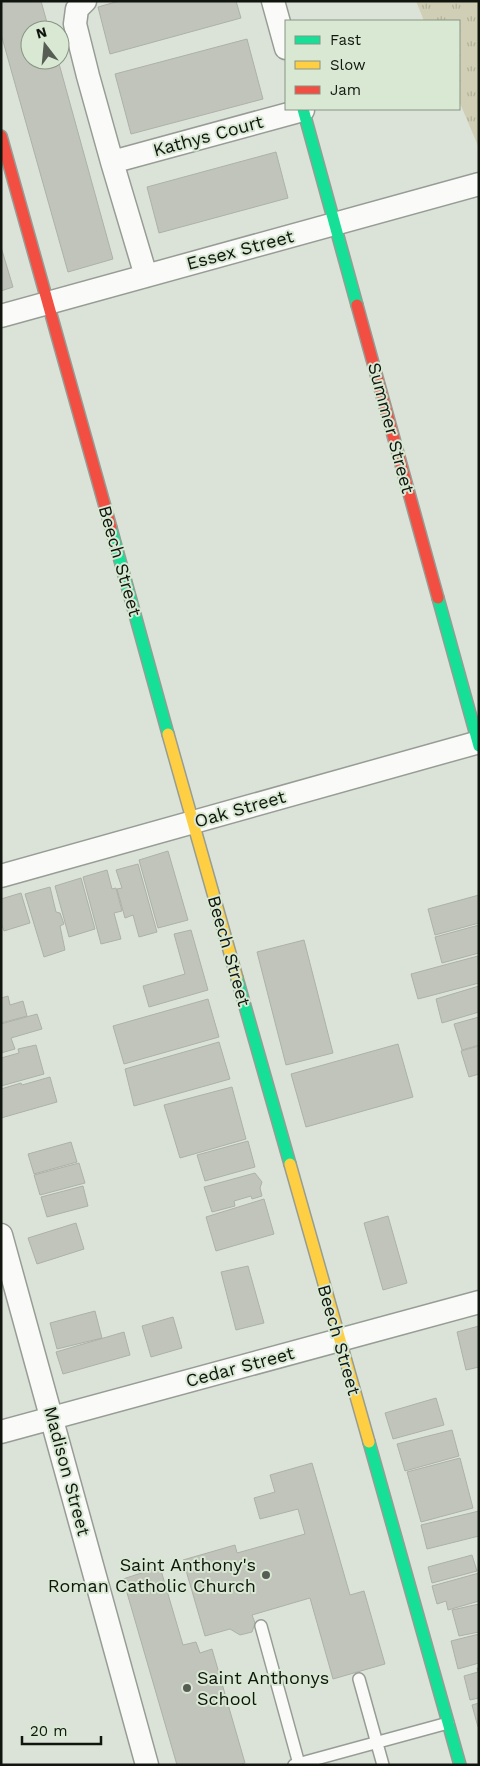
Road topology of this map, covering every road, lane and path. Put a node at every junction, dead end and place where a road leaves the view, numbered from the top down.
1 (85, 1) edge
2 (273, 1) edge
3 (285, 44) edge
4 (299, 110) edge
5 (303, 110) edge
6 (1, 136) edge
7 (112, 162) junction
8 (479, 184) edge
9 (335, 224) junction
10 (146, 276) junction
11 (49, 303) junction
12 (1, 316) edge
13 (478, 744) edge
14 (193, 823) junction
15 (1, 876) edge
16 (1, 1235) edge
17 (479, 1302) edge
18 (339, 1340) junction
19 (52, 1418) junction
20 (1, 1432) edge
21 (262, 1626) dead end
22 (359, 1680) dead end
23 (448, 1723) junction
24 (377, 1742) junction
25 (297, 1764) edge
26 (147, 1765) edge
27 (383, 1765) edge
28 (460, 1765) edge

1 - 7 street
2 - 3 street
4 - 7 street, Kathys Court
5 - 9 street, Summer Street
6 - 11 street, Beech Street
7 - 10 street
8 - 9 street, Essex Street
9 - 10 street, Essex Street
9 - 13 street, Summer Street
10 - 11 street, Essex Street
11 - 12 street, Essex Street
11 - 14 street, Beech Street
13 - 14 street, Oak Street
14 - 15 street, Oak Street
14 - 18 street, Beech Street
16 - 19 street, Madison Street
17 - 18 street, Cedar Street
18 - 19 street, Cedar Street
18 - 23 street, Beech Street
19 - 20 street, Cedar Street
19 - 26 street, Madison Street
21 - 25 lane
22 - 24 lane
23 - 24 lane
23 - 28 street, Beech Street
24 - 25 lane
24 - 27 lane

